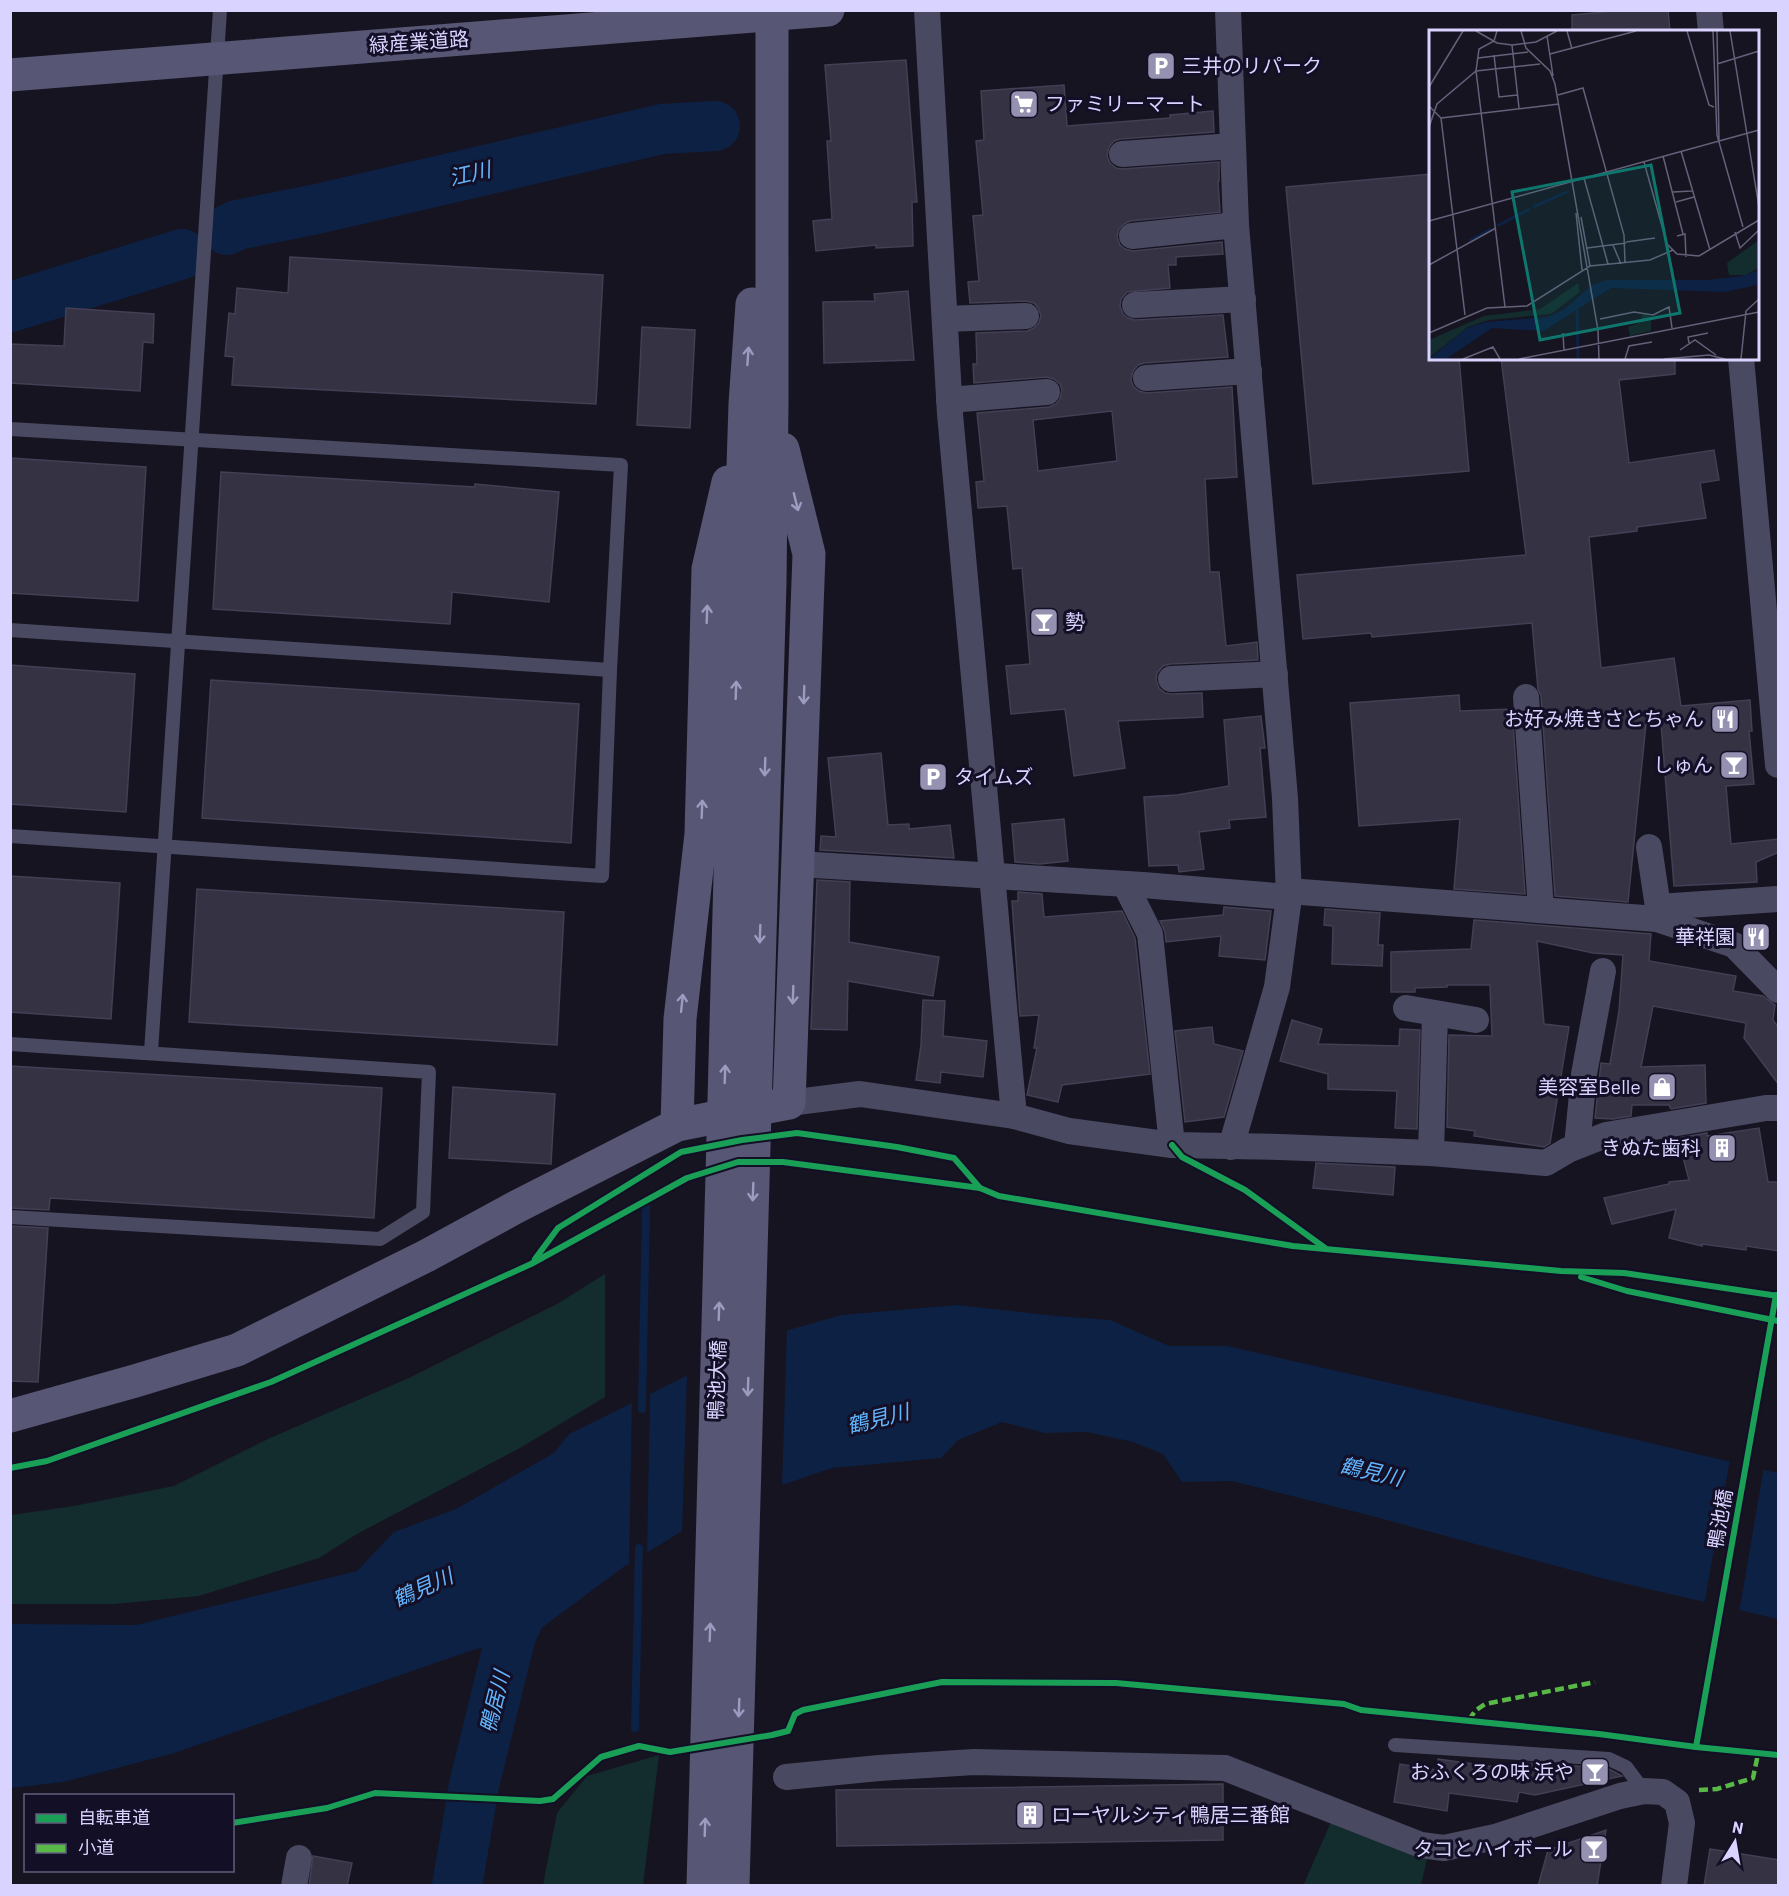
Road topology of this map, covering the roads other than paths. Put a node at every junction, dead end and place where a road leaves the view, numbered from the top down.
1 (220, 10) edge
2 (828, 10) edge
3 (927, 10) edge
4 (1228, 10) edge
5 (1709, 10) edge
6 (772, 13) edge
7 (1711, 30) edge
8 (216, 58) junction
9 (10, 75) edge
10 (1233, 146) junction
11 (1122, 154) dead end
12 (1236, 225) junction
13 (1132, 236) dead end
14 (1243, 300) junction
15 (1136, 305) dead end
16 (1026, 316) dead end
17 (945, 319) junction
18 (1741, 360) edge
19 (1249, 371) junction
20 (1146, 378) dead end
21 (1047, 392) dead end
22 (949, 400) junction
23 (759, 404) junction
24 (10, 429) edge
25 (191, 440) junction
26 (10, 630) edge
27 (178, 641) junction
28 (609, 670) junction
29 (1275, 674) junction
30 (1171, 678) dead end
31 (1526, 697) dead end
32 (1779, 765) edge
33 (10, 836) edge
34 (165, 847) junction
35 (1649, 847) dead end
36 (798, 864) junction
37 (746, 875) junction
38 (992, 877) junction
39 (1125, 884) junction
40 (1289, 894) junction
41 (1779, 899) edge
42 (1541, 909) junction
43 (1658, 913) junction
44 (1603, 971) dead end
45 (1779, 990) edge
46 (1406, 1008) dead end
47 (1435, 1014) junction
48 (1476, 1020) dead end
49 (10, 1044) edge
50 (151, 1052) junction
51 (789, 1103) junction
52 (1779, 1108) edge
53 (1014, 1116) junction
54 (677, 1125) junction
55 (1172, 1145) junction
56 (1577, 1146) junction
57 (1231, 1147) junction
58 (1431, 1153) junction
59 (10, 1217) edge
60 (10, 1416) edge
61 (1395, 1745) dead end
62 (786, 1777) dead end
63 (1644, 1791) junction
64 (299, 1858) dead end
65 (294, 1886) edge
66 (703, 1886) edge
67 (733, 1886) edge
68 (1674, 1886) edge

1 - 8 lane
2 - 6 street, 緑産業道路
3 - 17 street
4 - 10 street
5 - 7 street
6 - 8 street, 緑産業道路
6 - 23 street
8 - 9 street, 緑産業道路
8 - 25 lane
10 - 11 street
10 - 12 street
12 - 13 street
12 - 14 street
14 - 15 street
14 - 19 street
16 - 17 street
17 - 22 street
18 - 32 street
19 - 20 street
19 - 29 street
21 - 22 street
22 - 38 street
23 -> 36 street
23 - 37 street
54 -> 23 street
24 - 25 lane
25 - 27 lane
25 - 28 lane
26 - 27 lane
27 - 28 lane
27 - 34 lane
28 - 34 lane
29 - 30 street
29 - 40 street
31 - 42 street
33 - 34 lane
34 - 50 lane
35 - 43 street
36 - 38 street
36 -> 51 street
66 -> 37 street, 鴨池大橋
37 -> 67 street, 鴨池大橋
38 - 39 street
38 - 53 street
39 - 40 street
39 - 55 street
40 - 42 street
40 - 57 street
41 - 43 street
42 - 43 street
43 - 45 street
44 - 56 street
46 - 47 street
47 - 48 street
47 - 58 street
49 - 50 lane
50 - 59 lane
51 - 53 street
51 - 54 street
52 - 56 street
53 - 55 street
54 - 60 street
55 - 57 street
56 - 58 street
57 - 58 street
61 - 63 lane
62 - 63 street
63 - 68 street
64 - 65 street

